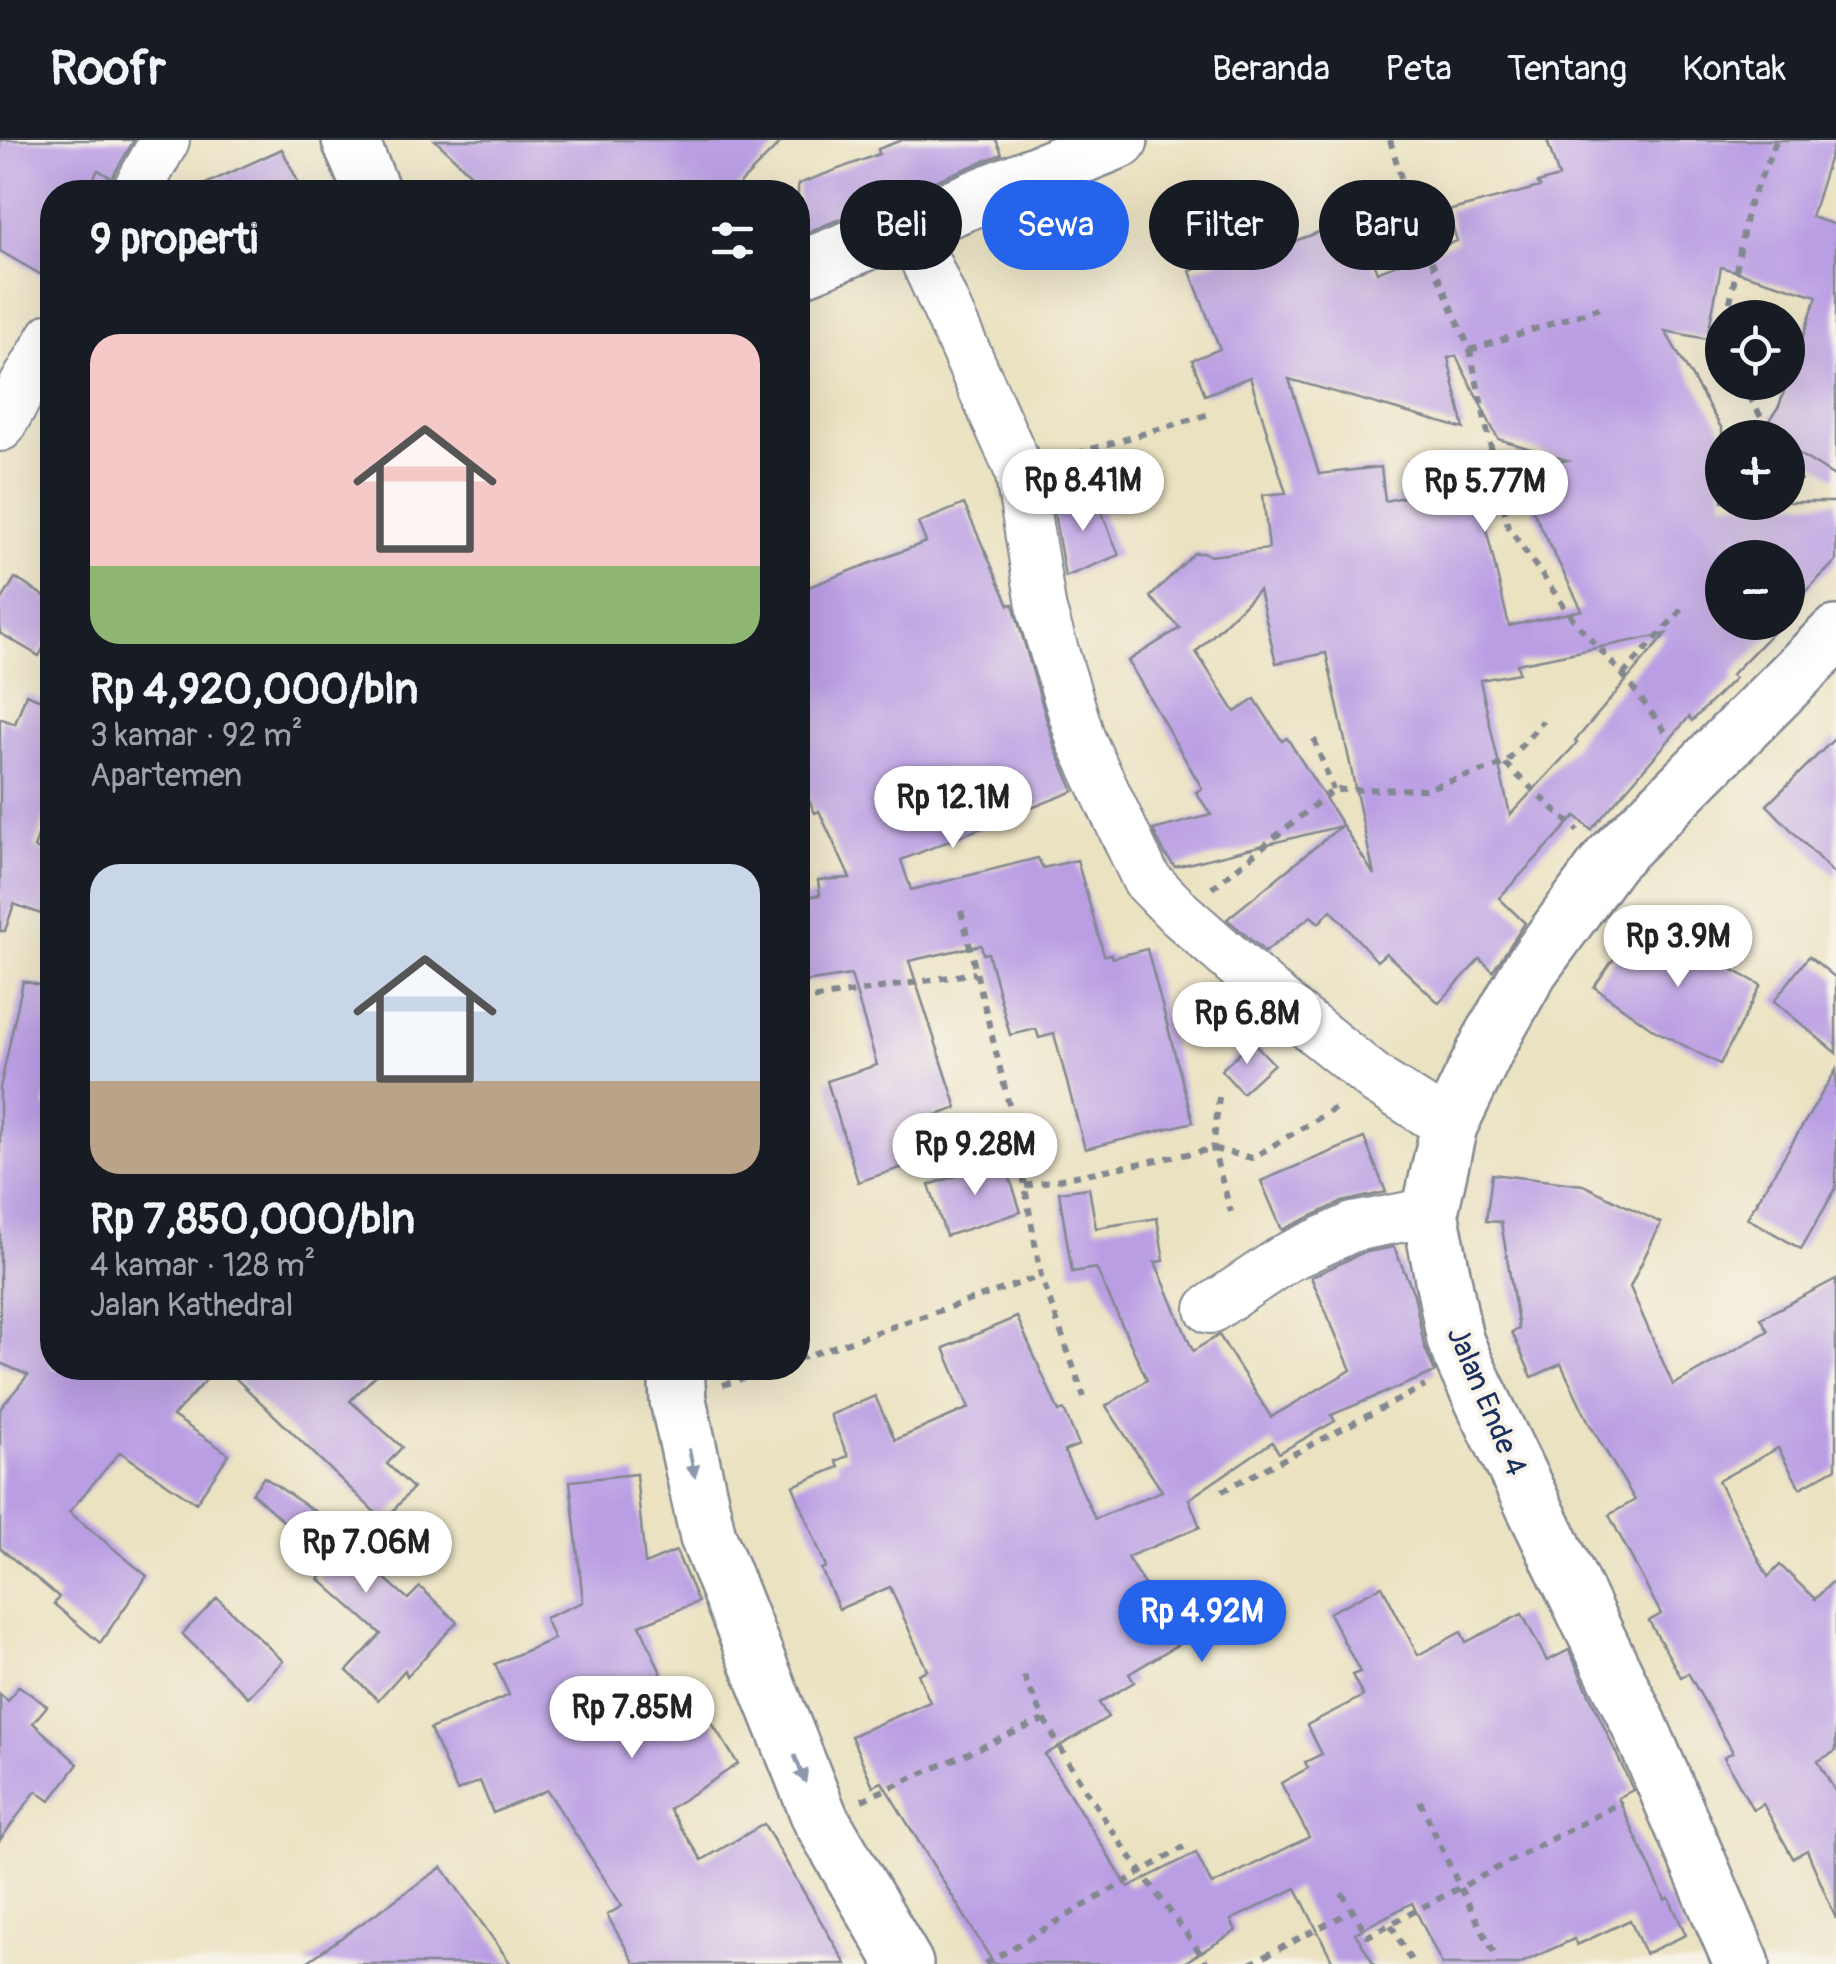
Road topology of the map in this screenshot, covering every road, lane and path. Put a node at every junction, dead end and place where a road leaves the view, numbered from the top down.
1 (165, 140) edge
2 (350, 140) edge
3 (1120, 140) edge
4 (1390, 140) edge
5 (1777, 140) edge
6 (143, 180) edge
7 (367, 180) edge
8 (962, 205) edge
9 (840, 254) edge
10 (810, 265) edge
11 (929, 270) edge
12 (1730, 300) edge
13 (1603, 307) dead end
14 (1470, 350) junction
15 (40, 358) edge
16 (1213, 412) dead end
17 (0, 427) edge
18 (1019, 470) junction
19 (1683, 608) dead end
20 (1836, 634) edge
21 (1623, 675) junction
22 (1543, 721) dead end
23 (1314, 738) dead end
24 (1506, 764) junction
25 (1696, 772) junction
26 (1333, 790) junction
27 (1610, 860) junction
28 (961, 911) dead end
29 (1180, 914) junction
30 (975, 973) junction
31 (810, 1000) edge
32 (1379, 1082) junction
33 (1219, 1096) dead end
34 (1449, 1126) junction
35 (1213, 1149) junction
36 (1025, 1186) junction
37 (1231, 1212) dead end
38 (1430, 1212) junction
39 (1041, 1276) junction
40 (1210, 1310) dead end
41 (810, 1356) edge
42 (1466, 1366) junction
43 (677, 1380) edge
44 (1084, 1396) dead end
45 (1222, 1491) dead end
46 (1024, 1676) dead end
47 (1042, 1720) junction
48 (1663, 1781) junction
49 (1420, 1801) dead end
50 (820, 1818) junction
51 (1184, 1846) dead end
52 (1141, 1870) junction
53 (1460, 1888) junction
54 (1342, 1892) dead end
55 (1352, 1911) junction
56 (1391, 1925) junction
57 (1497, 1958) dead end
58 (906, 1964) edge
59 (985, 1964) edge
60 (1208, 1964) edge
61 (1250, 1964) edge
62 (1414, 1964) edge
63 (1742, 1964) edge

1 - 6 street
2 - 7 main road
3 - 8 main road
4 - 14 path
5 - 12 path
9 - 10 main road
11 - 18 street
13 - 14 path
14 - 21 path
15 - 17 street
16 - 18 path
18 - 29 street
19 - 21 path
20 - 25 main road, Jalan Ende 4
21 - 25 path
22 - 24 path
23 - 26 path
24 - 26 path
24 - 27 path
25 - 27 main road, Jalan Ende 4
26 - 29 path
27 - 34 main road, Jalan Ende 4
28 - 30 path
29 - 32 street
30 - 31 path
30 - 36 path
32 - 34 street
32 - 35 path
33 - 35 path
34 - 38 main road, Jalan Ende 4
35 - 36 path
35 - 37 path
36 - 39 path
38 - 40 street
38 - 42 main road, Jalan Ende 4
39 - 41 path
39 - 44 path
42 - 45 path
42 - 48 main road, Jalan Ende 4
43 -> 50 main road
46 - 47 path
47 - 50 path
47 - 52 path
48 - 53 path
48 - 63 main road, Jalan Ende 4
49 - 53 path
50 - 58 main road
51 - 52 path
52 - 59 path
52 - 60 path
53 - 56 path
53 - 57 path
54 - 55 path
55 - 56 path
55 - 61 path
56 - 62 path

